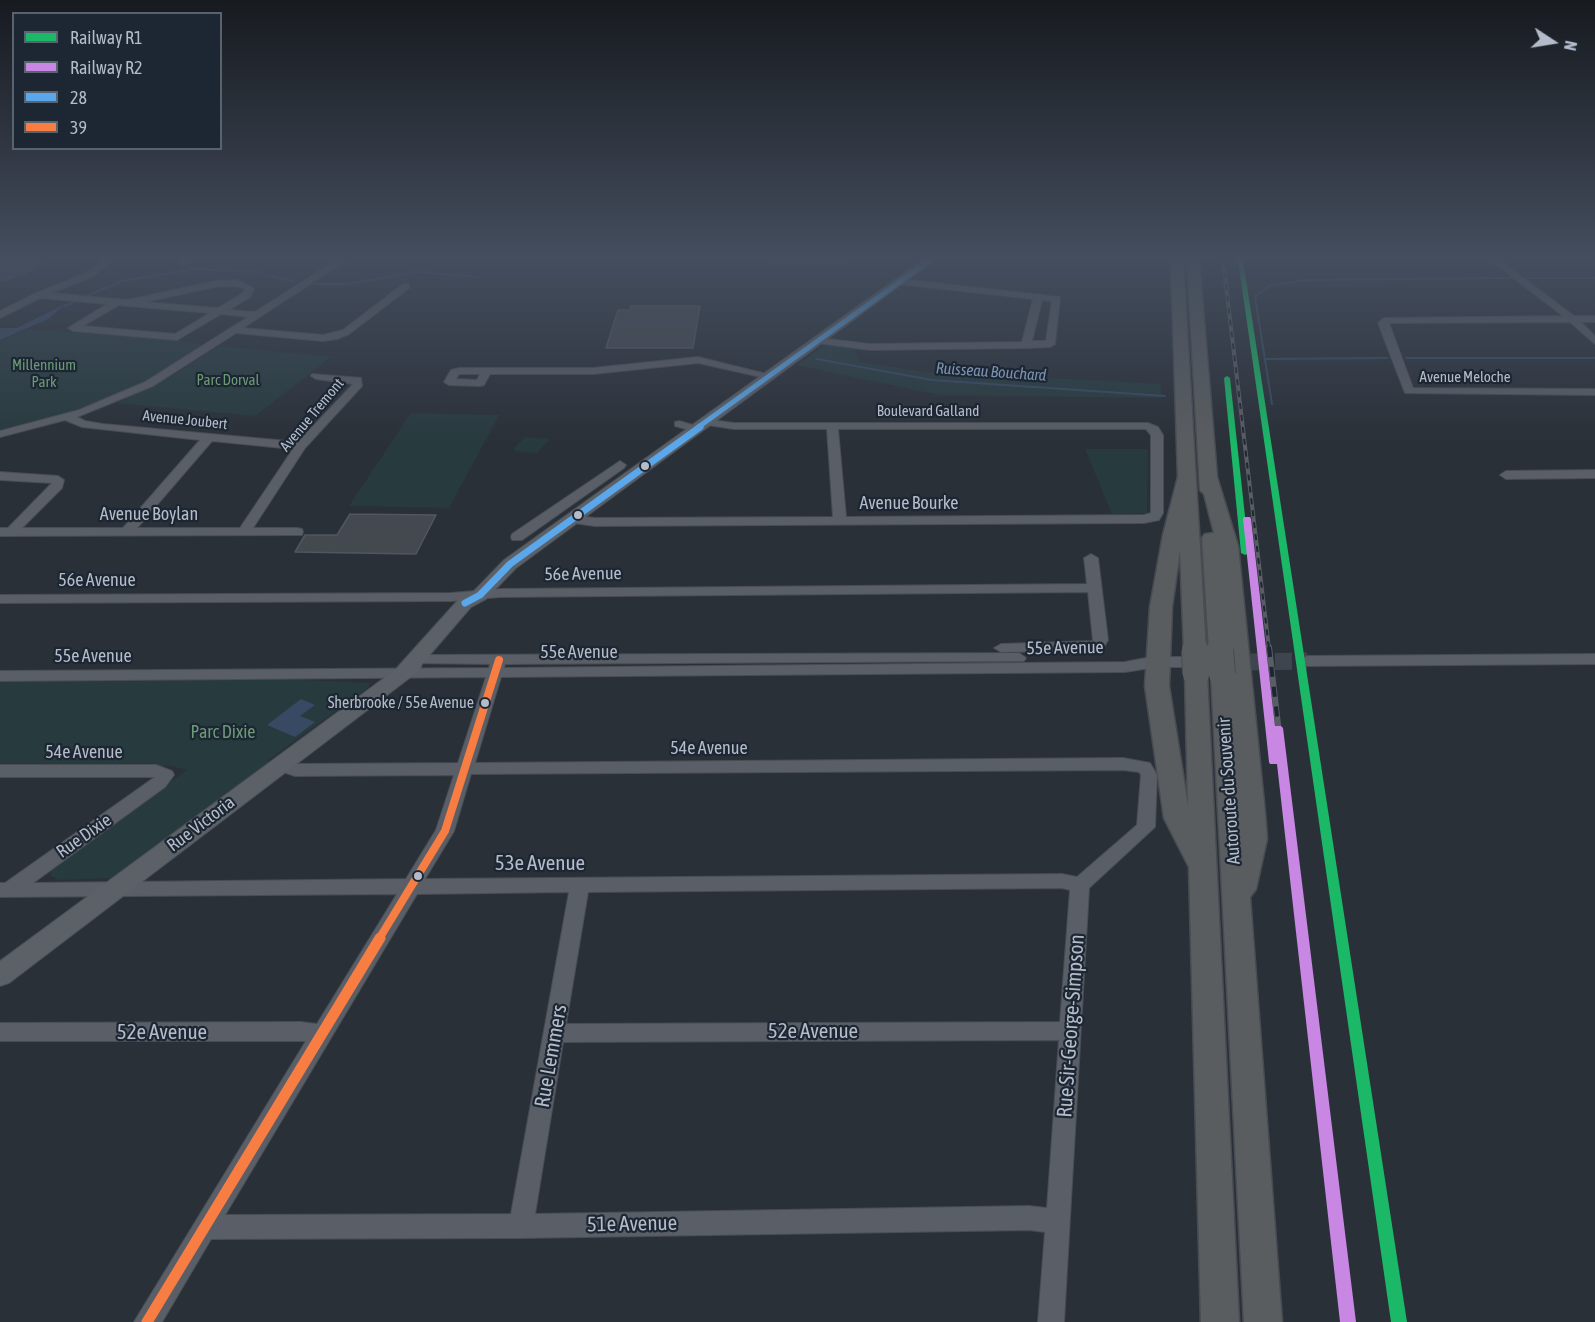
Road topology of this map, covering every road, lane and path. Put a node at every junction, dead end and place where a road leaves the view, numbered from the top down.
1 (85, 322) edge
2 (201, 322) edge
3 (249, 322) edge
4 (359, 322) edge
5 (847, 322) edge
6 (1032, 322) edge
7 (1054, 322) edge
8 (1180, 322) edge
9 (1197, 322) edge
10 (1384, 322) edge
11 (1575, 322) edge
12 (236, 330) junction
13 (820, 341) junction
14 (1595, 341) edge
15 (1026, 345) junction
16 (487, 371) dead end
17 (316, 376) dead end
18 (770, 376) junction
19 (1595, 392) edge
20 (68, 417) junction
21 (679, 424) dead end
22 (700, 426) junction
23 (832, 426) junction
24 (1151, 426) joint
25 (0, 434) edge
26 (208, 438) junction
27 (302, 446) junction
28 (620, 465) dead end
29 (1595, 474) edge
30 (1506, 475) dead end
31 (0, 476) edge
32 (1186, 479) junction
33 (542, 520) junction
34 (840, 521) junction
35 (566, 523) junction
36 (5, 532) edge
37 (127, 532) junction
38 (244, 532) junction
39 (297, 532) dead end
40 (517, 537) dead end
41 (1091, 558) dead end
42 (1094, 588) junction
43 (480, 595) junction
44 (0, 599) edge
45 (981, 657) junction
46 (1595, 659) edge
47 (1307, 661) tunnel mouth
48 (1157, 662) junction
49 (1220, 662) junction
50 (413, 664) junction
51 (497, 666) junction
52 (0, 676) edge
53 (280, 765) junction
54 (465, 769) junction
55 (0, 771) edge
56 (166, 775) joint
57 (1203, 865) junction
58 (579, 885) junction
59 (1080, 885) junction
60 (413, 886) junction
61 (114, 889) junction
62 (3, 892) edge
63 (0, 975) edge
64 (1071, 1031) junction
65 (0, 1032) edge
66 (556, 1033) junction
67 (323, 1034) junction
68 (1058, 1221) junction
69 (521, 1226) junction
70 (206, 1227) junction
71 (147, 1322) edge
72 (1051, 1322) edge
73 (1220, 1322) edge
74 (1263, 1322) edge

1 - 2 street
3 - 12 street
4 - 12 street
5 - 13 main road, Rue Victoria
6 - 15 street
7 - 15 street
8 - 32 highway, Autoroute du Souvenir
9 - 49 highway, Autoroute du Souvenir
10 - 19 street, Avenue Meloche
11 - 14 street
12 - 20 street
13 - 15 street
13 - 18 main road, Rue Victoria
16 - 18 street
17 - 27 street, Avenue Tremont
18 - 22 main road, Rue Victoria
20 - 25 street
20 - 26 street, Avenue Joubert
21 - 22 street, Boulevard Galland
22 - 23 street, Boulevard Galland
22 - 35 main road, Rue Victoria
23 - 24 street, Boulevard Galland
23 - 34 street
24 - 34 street, Avenue Bourke
26 - 27 street, Avenue Joubert
26 - 37 street
27 - 38 street, Avenue Tremont
28 - 33 street
29 - 30 street
31 - 36 street
32 - 48 highway
32 - 49 highway, Autoroute du Souvenir
33 - 35 street, Avenue Bourke
33 - 40 street
34 - 35 street, Avenue Bourke
35 - 43 main road, Rue Victoria
36 - 37 street, Avenue Boylan
37 - 38 street, Avenue Boylan
38 - 39 street, Avenue Boylan
41 - 42 street
42 - 43 street, 56e Avenue
42 - 45 street, 55e Avenue
43 - 44 street, 56e Avenue
43 - 50 main road, Rue Victoria
45 - 48 street, 55e Avenue
45 - 51 street, 55e Avenue
46 - 47 street
48 - 49 street, 55e Avenue
48 - 51 street, 55e Avenue
48 - 57 highway
49 - 57 highway, Autoroute du Souvenir
49 - 74 highway
50 - 51 street, 55e Avenue
50 - 51 street, 55e Avenue
50 - 52 street, 55e Avenue
50 - 53 main road, Rue Victoria
51 - 54 street
53 - 54 street, 54e Avenue
53 - 61 main road, Rue Victoria
54 - 59 street, 54e Avenue
54 - 60 street
55 - 56 street, 54e Avenue
56 - 62 street, Rue Dixie
57 - 73 highway, Autoroute du Souvenir
58 - 59 street, 53e Avenue
58 - 60 street, 53e Avenue
58 - 66 street, Rue Lemmers
59 - 64 street, Rue Sir-George-Simpson
60 - 61 street, 53e Avenue
60 - 67 street
61 - 62 street, 53e Avenue
61 - 63 main road, Rue Victoria
64 - 66 street, 52e Avenue
64 - 68 street, Rue Sir-George-Simpson
65 - 67 street, 52e Avenue
66 - 69 street, Rue Lemmers
67 - 70 street
68 - 69 street, 51e Avenue
68 - 72 street, Rue Sir-George-Simpson
69 - 70 street, 51e Avenue
70 - 71 street

